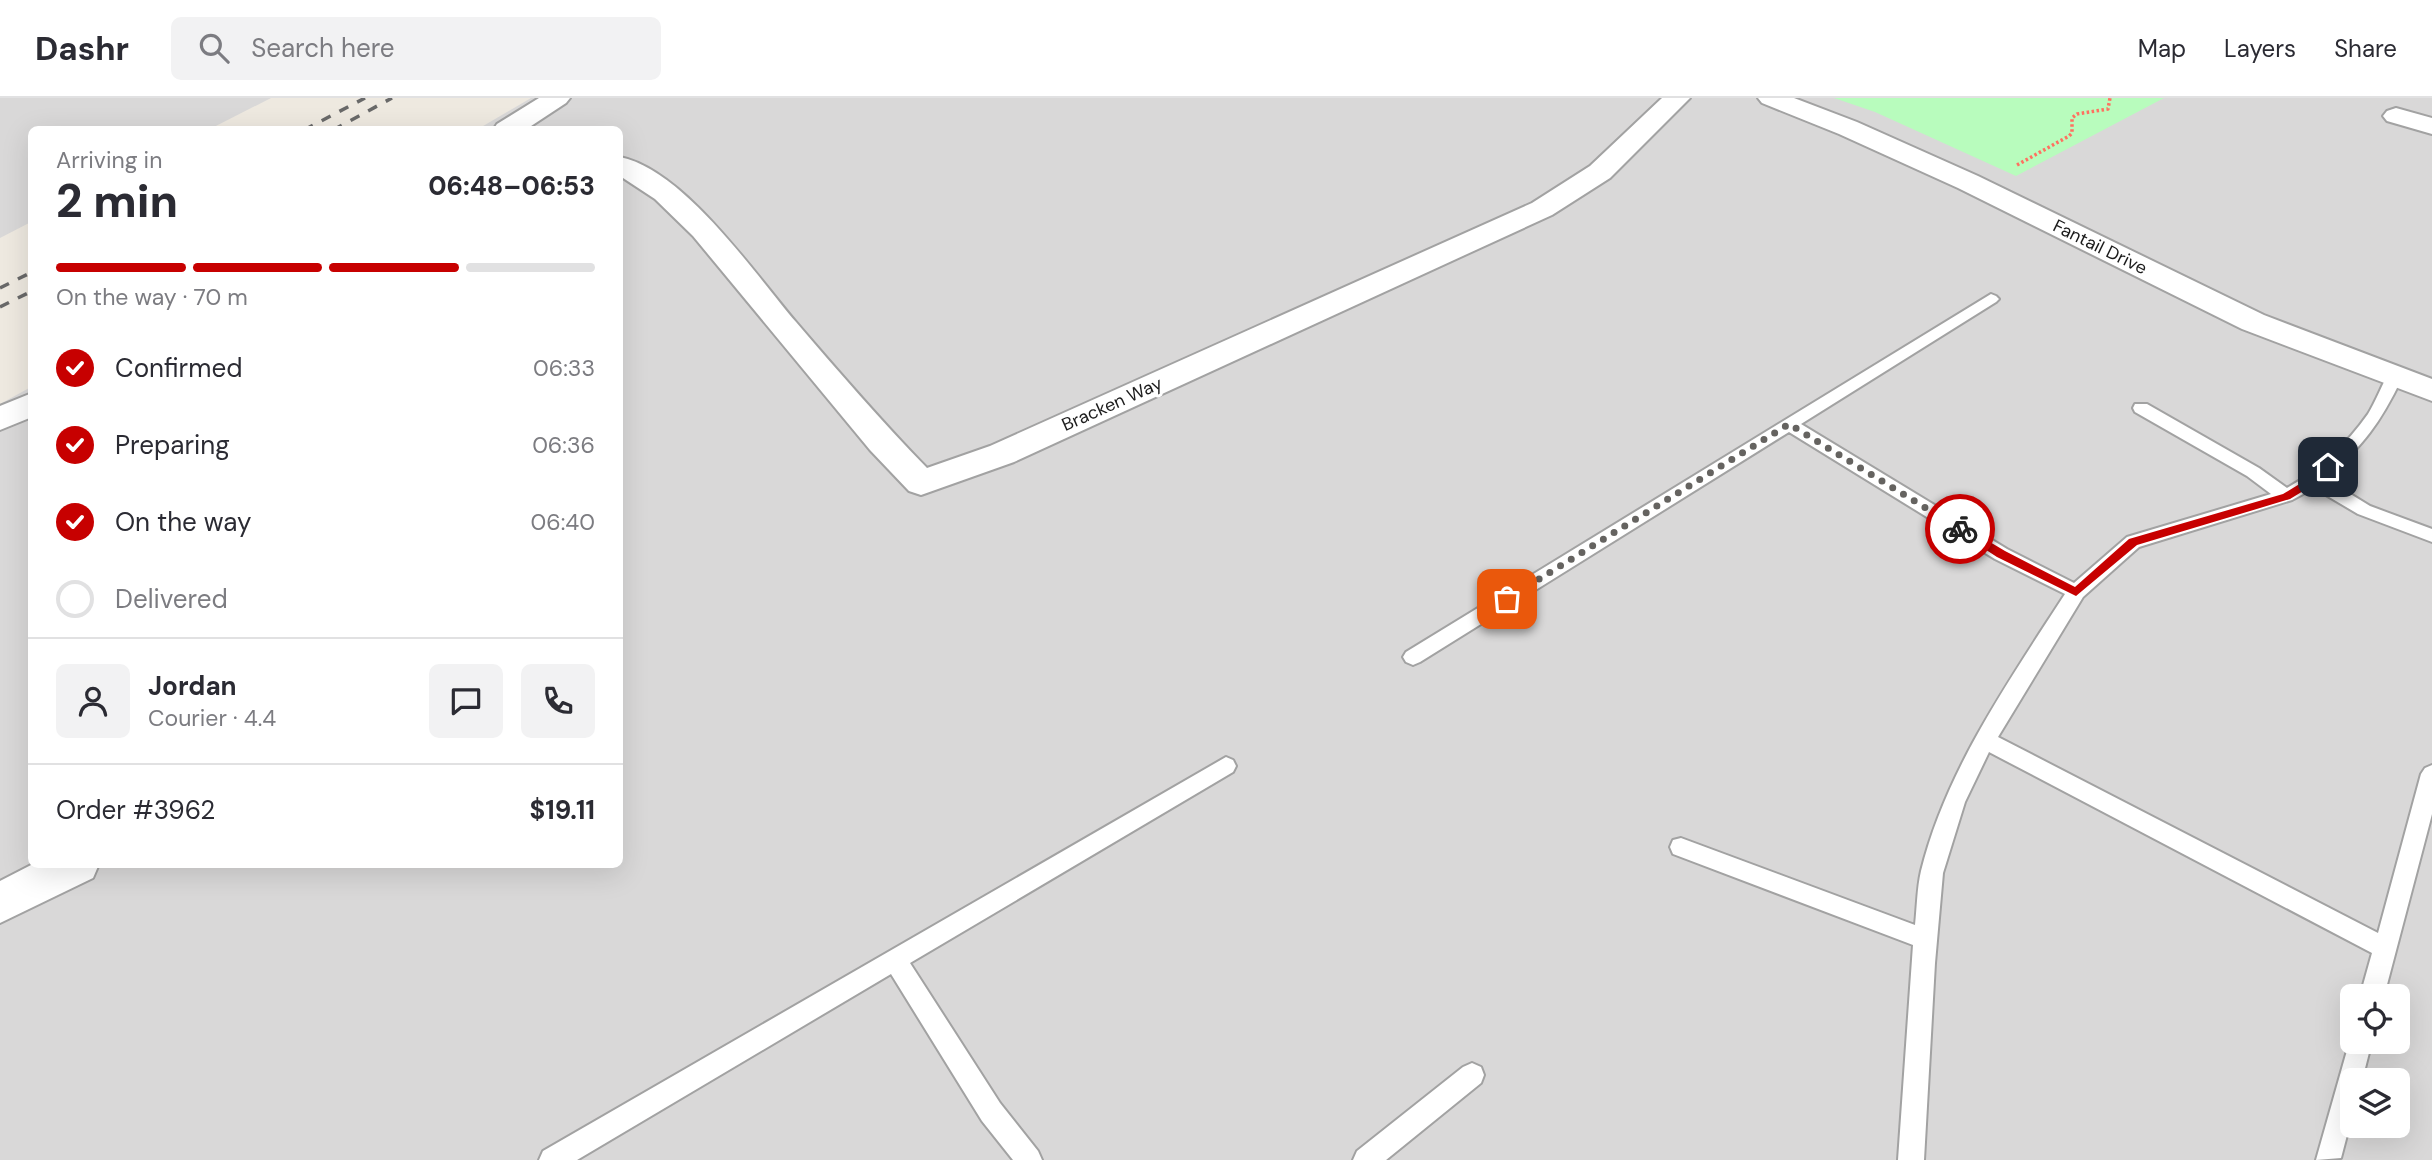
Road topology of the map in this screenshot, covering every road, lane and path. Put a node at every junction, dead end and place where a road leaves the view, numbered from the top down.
1 (557, 98) edge
2 (1677, 98) edge
3 (1771, 98) edge
4 (2110, 98) edge
5 (2396, 116) dead end
6 (523, 126) edge
7 (2432, 126) edge
8 (623, 167) edge
9 (1979, 188) junction
10 (1990, 299) dead end
11 (2394, 378) junction
12 (2432, 391) edge
13 (28, 405) edge
14 (2141, 408) dead end
15 (0, 419) edge
16 (1789, 424) junction
17 (2314, 480) junction
18 (2286, 496) junction
19 (2432, 537) edge
20 (2076, 592) junction
21 (1413, 657) dead end
22 (1985, 740) junction
23 (1226, 766) dead end
24 (2432, 774) edge
25 (1681, 848) dead end
26 (69, 868) edge
27 (0, 903) edge
28 (1925, 939) junction
29 (2385, 948) junction
30 (895, 959) junction
31 (2375, 984) edge
32 (2356, 1054) edge
33 (1472, 1075) dead end
34 (2328, 1158) edge
35 (552, 1160) edge
36 (1029, 1160) edge
37 (1366, 1160) edge
38 (1911, 1160) edge

1 - 6 street
2 - 8 street, Bracken Way
3 - 9 street, Fantail Drive
4 - 9 path
5 - 7 street
9 - 11 street, Fantail Drive
10 - 16 lane
11 - 12 street, Fantail Drive
11 - 17 lane
13 - 15 street
14 - 18 lane
16 - 20 lane
16 - 21 lane
17 - 18 lane
17 - 19 lane
18 - 20 lane
20 - 22 lane
22 - 28 lane
22 - 29 lane
23 - 30 lane
24 - 29 lane
25 - 28 lane
26 - 27 street
28 - 38 lane
29 - 31 lane
30 - 35 lane
30 - 36 lane
32 - 34 lane
33 - 37 lane

